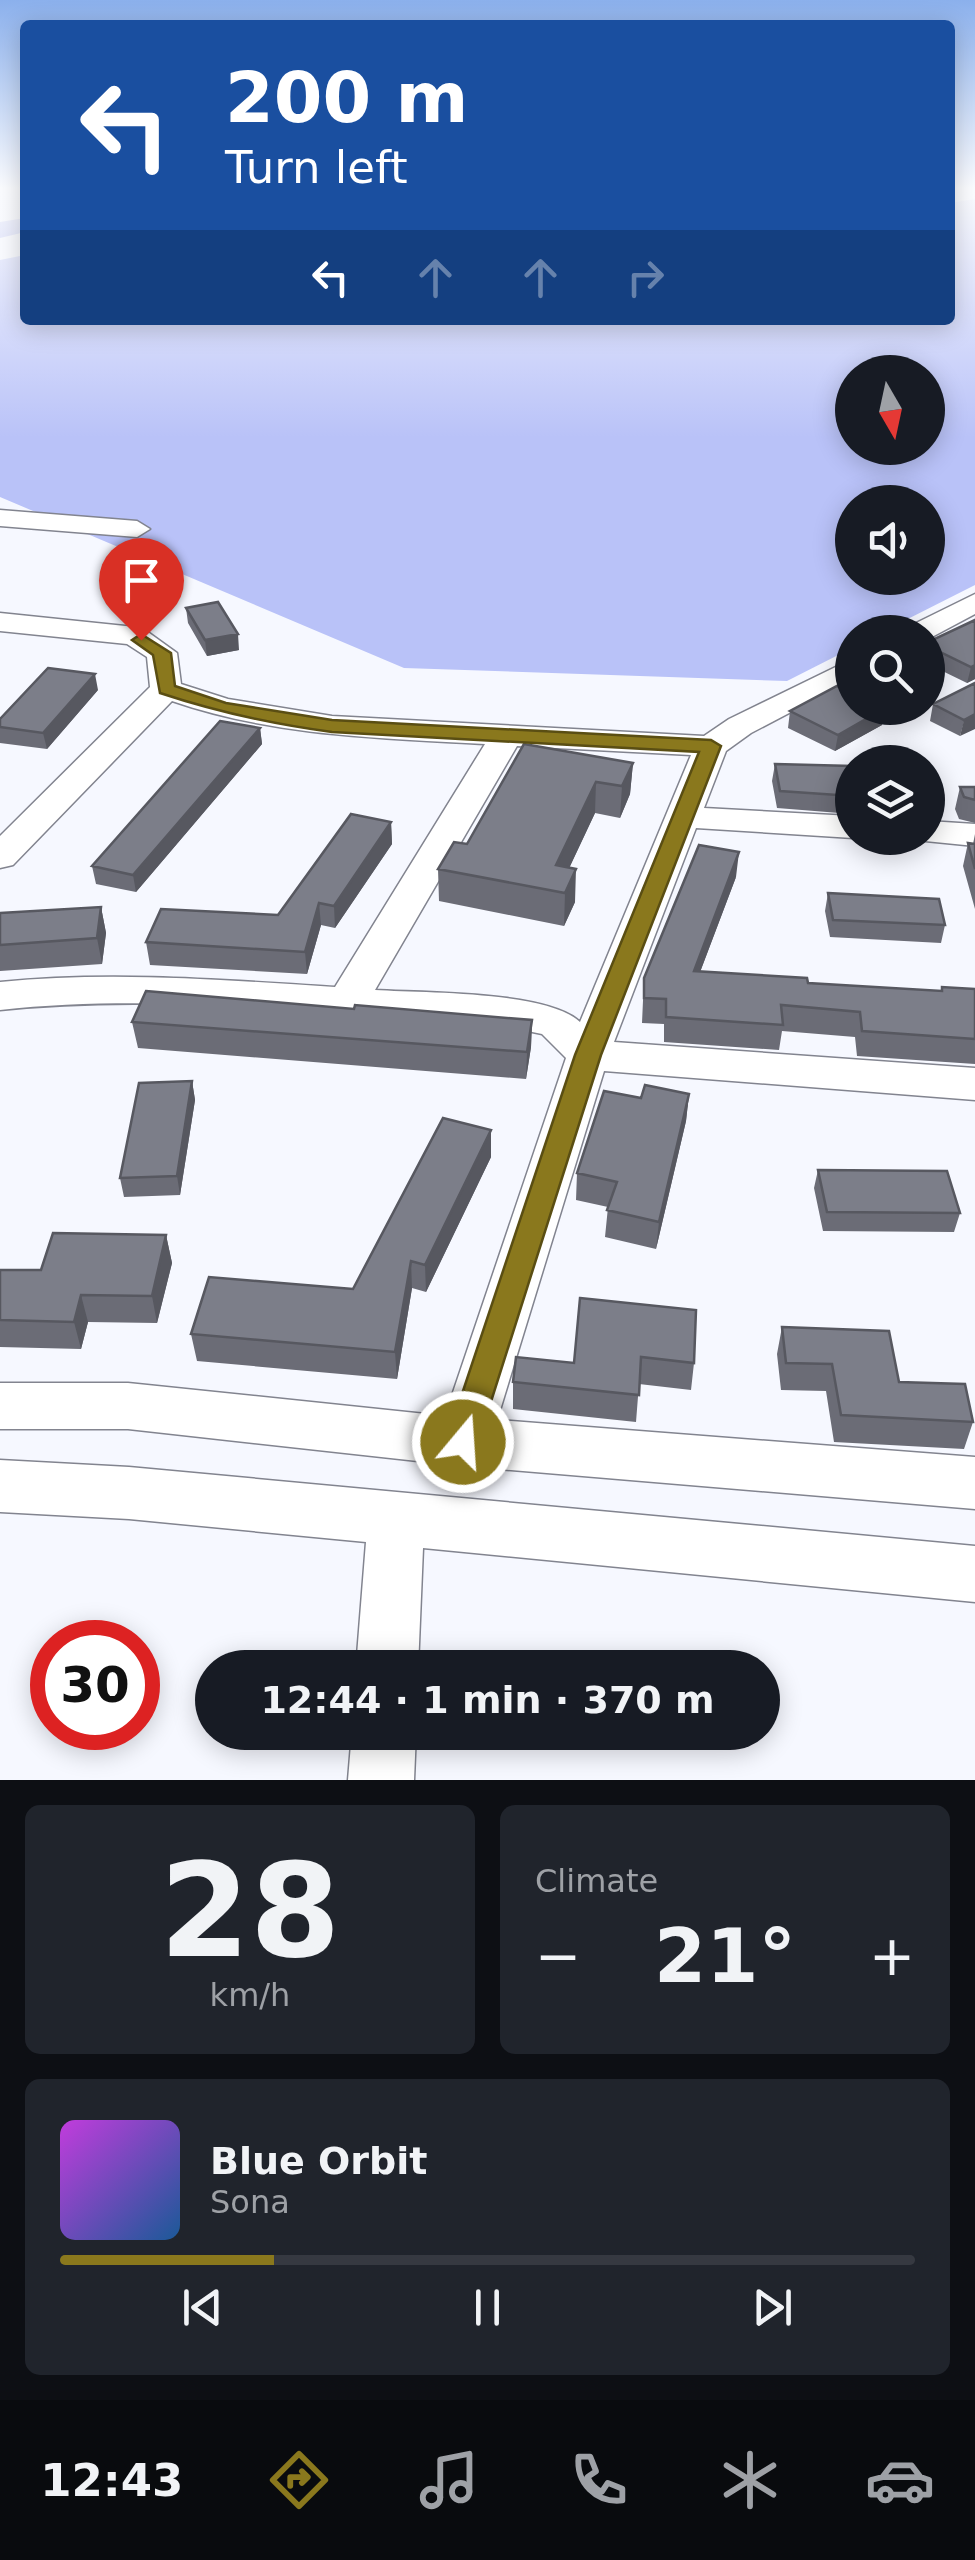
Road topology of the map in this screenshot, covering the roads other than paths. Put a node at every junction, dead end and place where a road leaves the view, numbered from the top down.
1 (0, 518) edge
2 (138, 529) dead end
3 (975, 604) edge
4 (945, 619) edge
5 (0, 622) edge
6 (835, 677) edge
7 (166, 689) junction
8 (508, 735) junction
9 (711, 746) junction
10 (683, 817) junction
11 (835, 829) edge
12 (945, 833) edge
13 (975, 835) edge
14 (0, 857) edge
15 (0, 996) edge
16 (347, 1002) junction
17 (588, 1055) junction
18 (975, 1084) edge
19 (0, 1406) edge
20 (463, 1442) junction
21 (975, 1483) edge
22 (0, 1486) edge
23 (396, 1519) junction
24 (975, 1574) edge
25 (389, 1650) edge
26 (383, 1750) edge
27 (381, 1780) edge

1 - 2 street
3 - 4 street
5 - 7 street
6 - 9 street
7 - 8 street
7 - 14 street
8 - 9 street
8 - 16 street
9 - 10 street
10 - 11 street
10 - 17 street
12 - 13 street
15 - 16 street
16 - 17 street
17 - 18 street
17 - 20 street
19 - 20 street
20 - 21 street
22 - 23 street
23 - 24 street
23 - 25 street
26 - 27 street

